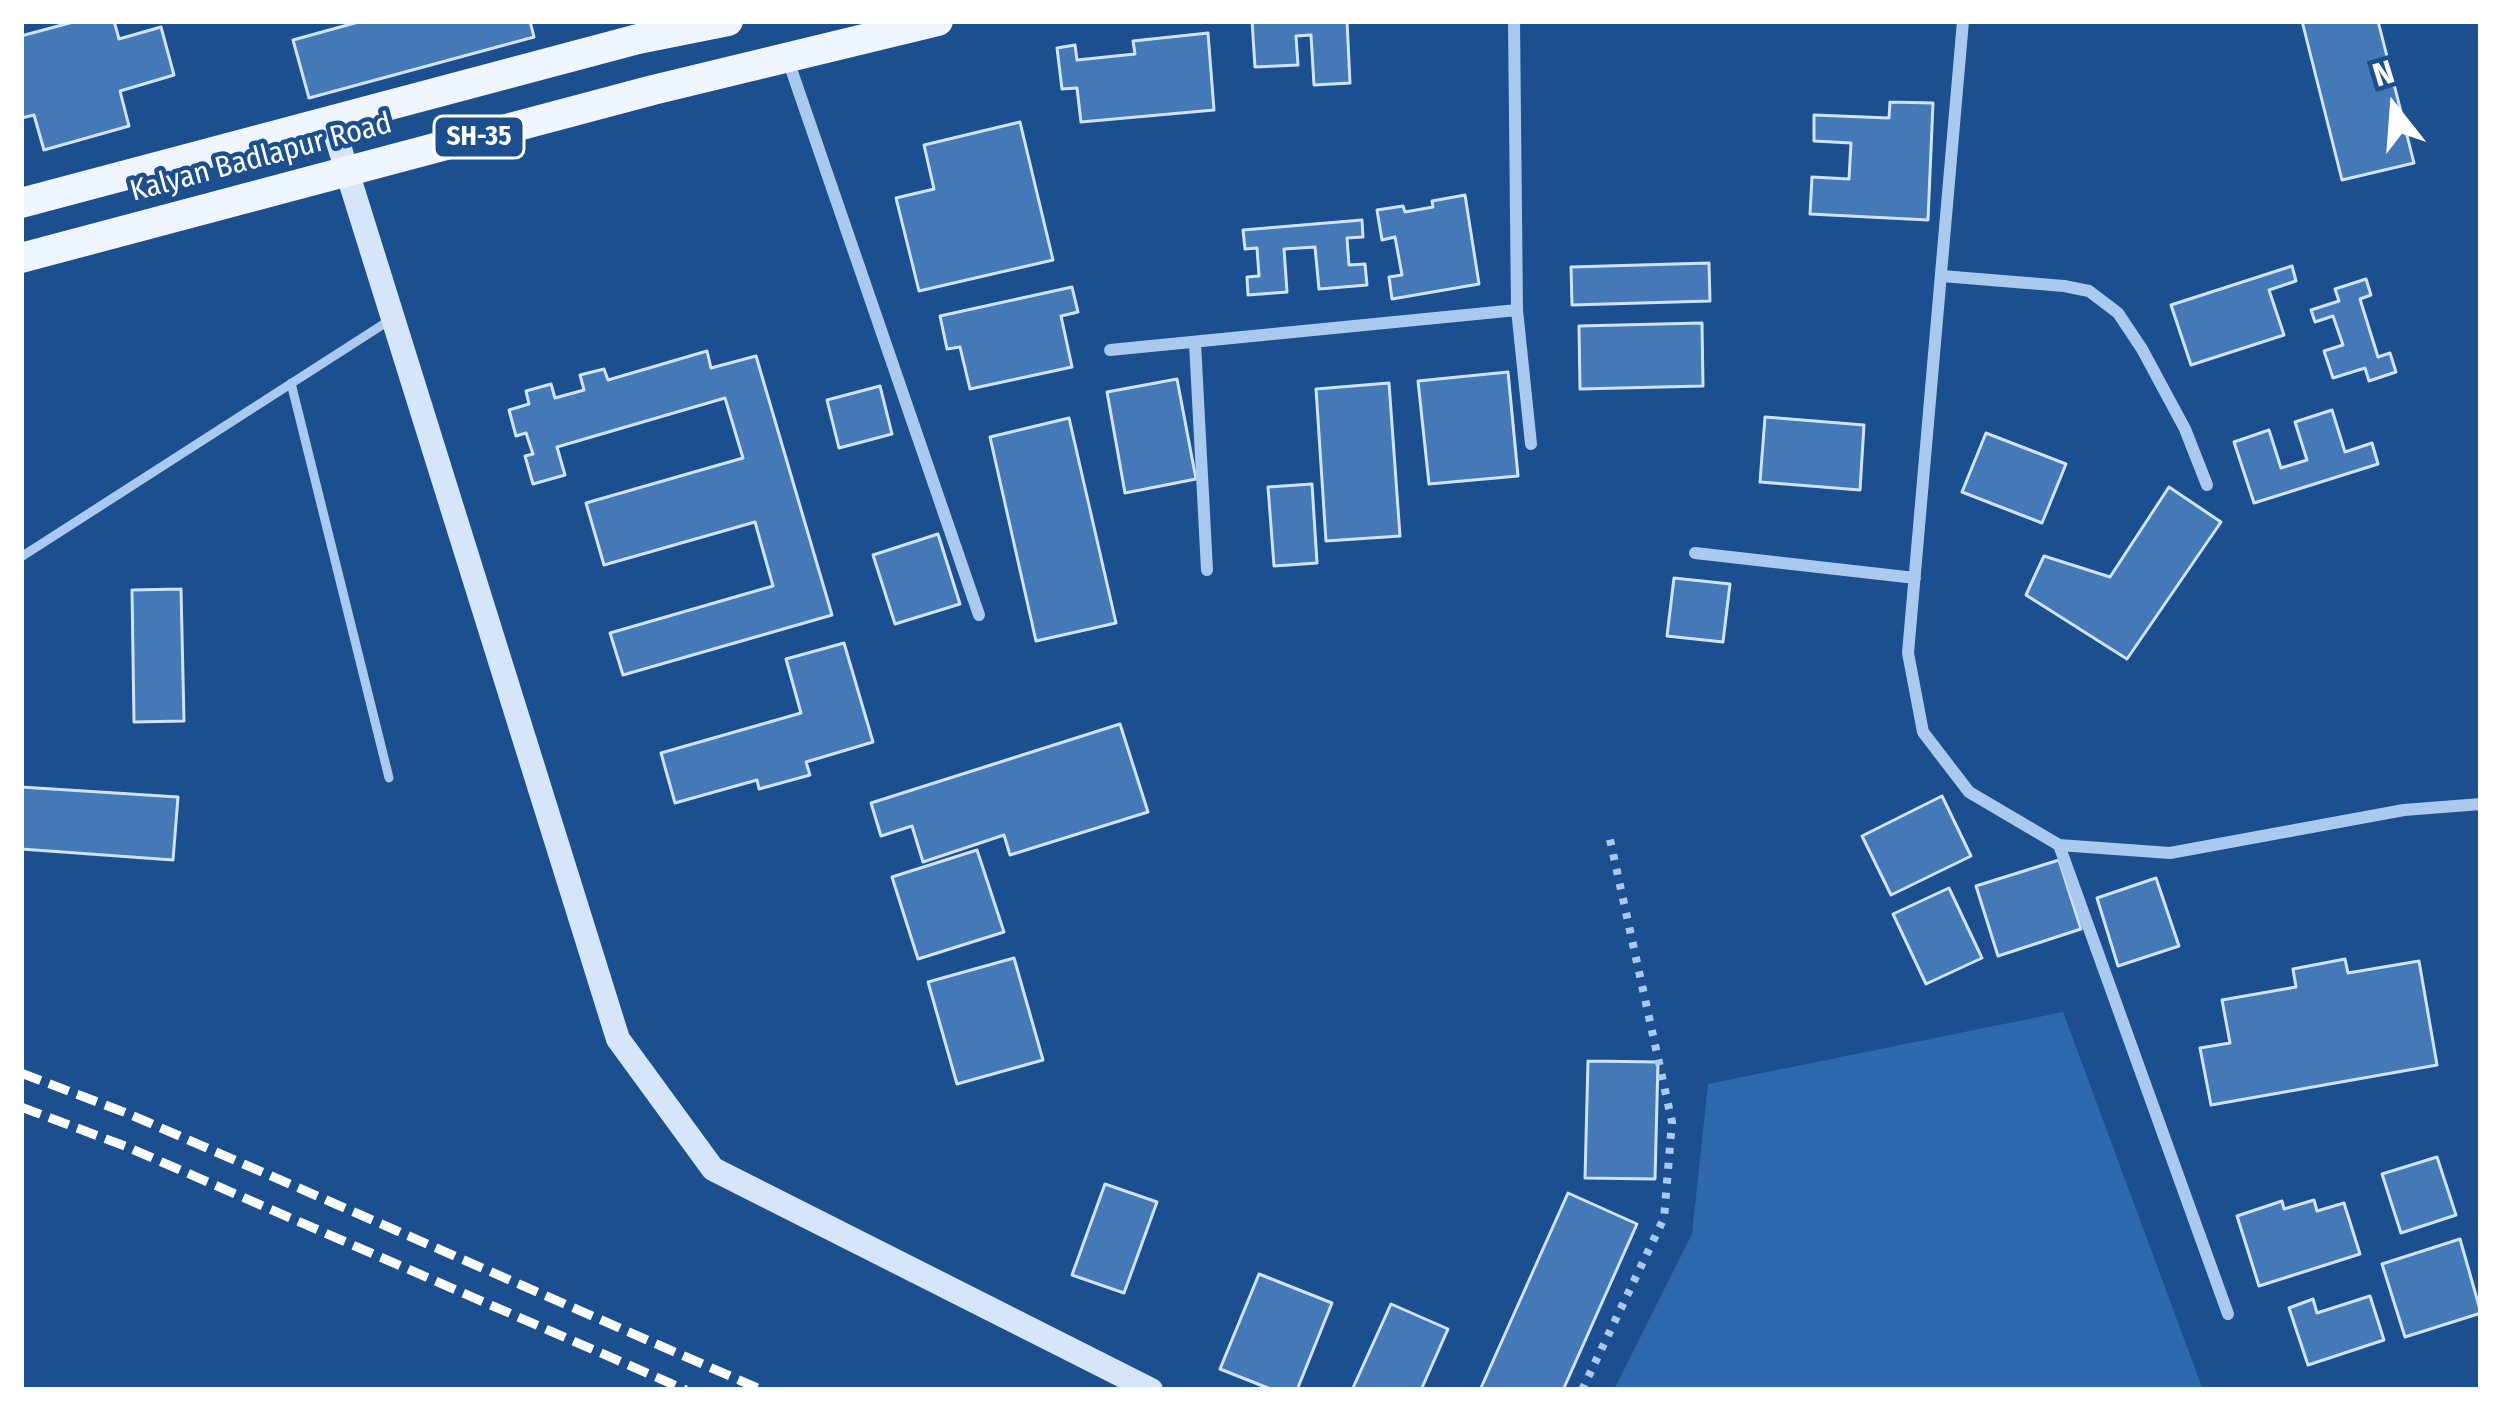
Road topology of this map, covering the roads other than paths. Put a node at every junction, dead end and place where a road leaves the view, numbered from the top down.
1 (728, 21) edge
2 (938, 21) edge
3 (1514, 21) edge
4 (1963, 21) edge
5 (787, 58) junction
6 (331, 120) junction
7 (347, 172) junction
8 (21, 203) edge
9 (21, 259) edge
10 (1942, 276) junction
11 (1517, 310) junction
12 (391, 319) junction
13 (1195, 343) junction
14 (1110, 350) dead end
15 (291, 383) junction
16 (1531, 444) dead end
17 (2207, 484) dead end
18 (1694, 553) dead end
19 (21, 557) edge
20 (1207, 570) dead end
21 (1915, 578) junction
22 (979, 615) dead end
23 (389, 778) dead end
24 (2481, 804) edge
25 (2059, 845) junction
26 (2228, 1314) dead end
27 (1151, 1390) edge

1 - 6 main road, Kalyan Badlapur Road / SH-35
2 - 5 main road, Kalyan Badlapur Road / SH-35
3 - 11 street
4 - 10 street
5 - 7 main road, Kalyan Badlapur Road / SH-35
5 - 22 street
6 - 7 main road
6 - 8 main road, Kalyan Badlapur Road / SH-35
7 - 9 main road, Kalyan Badlapur Road / SH-35
7 - 12 main road
10 - 17 street
10 - 21 street
11 - 13 street
11 - 16 street
12 - 15 lane
12 - 27 main road
13 - 14 street
13 - 20 street
15 - 19 lane
15 - 23 lane
18 - 21 street
21 - 25 street
24 - 25 street
25 - 26 street

